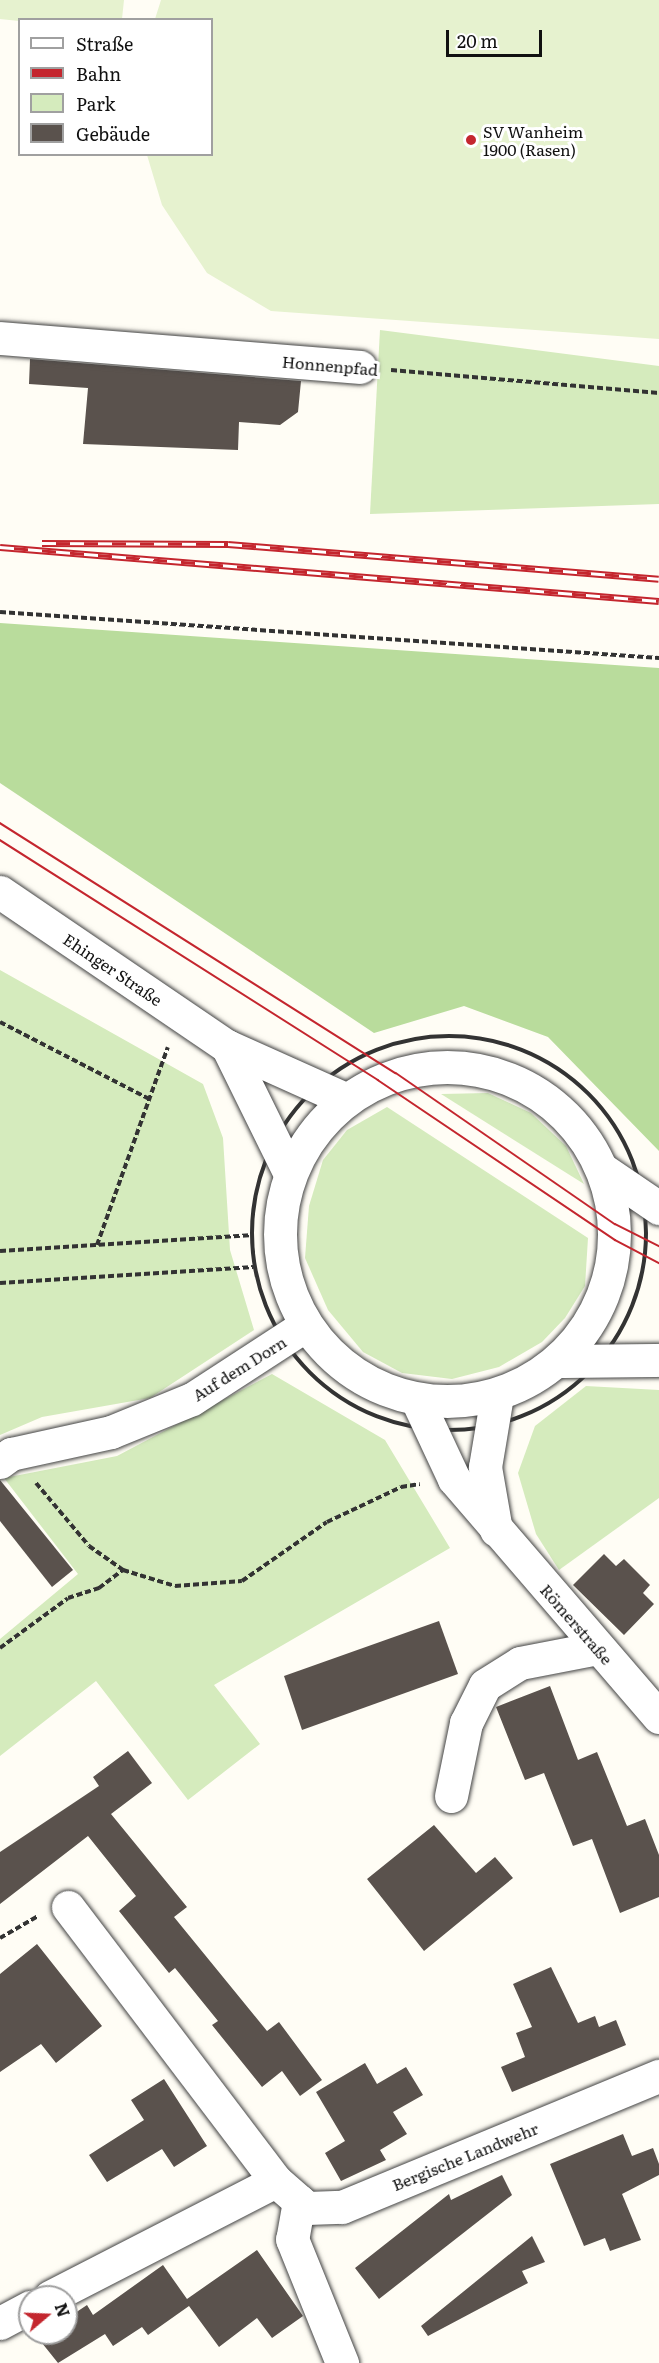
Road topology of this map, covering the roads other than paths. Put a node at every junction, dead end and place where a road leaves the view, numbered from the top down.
1 (0, 338) edge
2 (360, 367) road end
3 (0, 892) edge
4 (227, 1046) junction
5 (333, 1093) junction
6 (603, 1170) junction
7 (290, 1174) junction
8 (651, 1203) edge
9 (293, 1334) junction
10 (659, 1360) edge
11 (559, 1361) junction
12 (417, 1400) junction
13 (495, 1409) junction
14 (6, 1458) edge
15 (496, 1531) junction
16 (598, 1648) junction
17 (659, 1717) edge
18 (451, 1796) dead end
19 (68, 1907) road end
20 (659, 2076) edge
21 (287, 2191) junction
22 (77, 2285) edge
23 (18, 2313) edge
24 (0, 2323) edge
25 (342, 2363) edge

1 - 2 street, Honnenpfad
3 - 4 street, Ehinger Straße
4 - 5 street, Ehinger Straße
4 - 7 street, Ehinger Straße
5 - 6 street
5 - 7 street
6 - 8 street
6 - 11 street
7 - 9 street
9 - 12 street
9 - 14 street, Auf dem Dorn
10 - 11 street
11 - 13 street
12 - 13 street
12 - 15 street, Römerstraße
13 - 15 street
15 - 16 street, Römerstraße
16 - 17 street, Römerstraße
16 - 18 street
19 - 21 street
20 - 21 street, Bergische Landwehr
21 - 22 street
21 - 25 street
23 - 24 street

